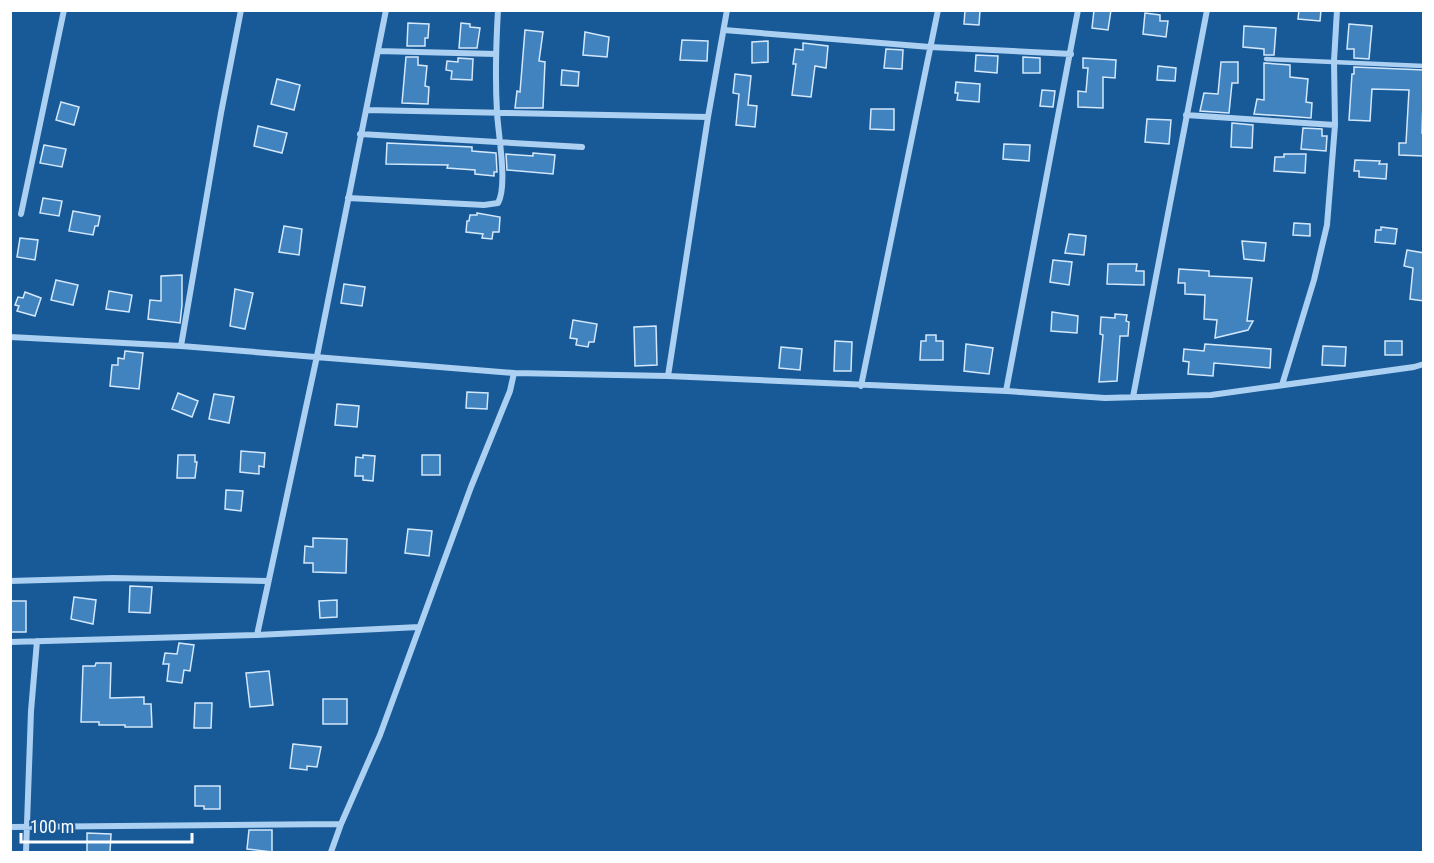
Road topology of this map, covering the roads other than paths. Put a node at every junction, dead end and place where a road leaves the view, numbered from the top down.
1 (64, 10) edge
2 (241, 10) edge
3 (386, 10) edge
4 (498, 10) edge
5 (727, 10) edge
6 (938, 10) edge
7 (1078, 10) edge
8 (1207, 10) edge
9 (1337, 10) edge
10 (724, 30) junction
11 (930, 47) junction
12 (378, 51) junction
13 (496, 54) junction
14 (1071, 54) junction
15 (1266, 58) dead end
16 (1334, 61) junction
17 (1424, 66) edge
18 (366, 110) junction
19 (497, 114) junction
20 (1186, 115) junction
21 (708, 117) junction
22 (1335, 125) junction
23 (360, 134) junction
24 (500, 141) junction
25 (582, 147) dead end
26 (348, 198) junction
27 (21, 214) dead end
28 (10, 337) edge
29 (182, 346) junction
30 (317, 356) junction
31 (1424, 364) edge
32 (514, 373) junction
33 (668, 376) junction
34 (1282, 385) junction
35 (861, 386) junction
36 (1005, 391) junction
37 (1133, 397) junction
38 (10, 581) edge
39 (267, 581) junction
40 (419, 627) junction
41 (257, 635) junction
42 (37, 641) junction
43 (10, 642) edge
44 (341, 824) junction
45 (10, 827) edge
46 (28, 827) junction
47 (27, 852) edge
48 (331, 852) edge

1 - 27 street
2 - 29 street
3 - 12 street
4 - 13 street
5 - 10 street
6 - 11 street
7 - 14 street
8 - 20 street
9 - 16 street
10 - 11 street
10 - 21 street
11 - 14 street
11 - 35 street
12 - 13 street
12 - 18 street
13 - 19 street
14 - 36 street
15 - 16 lane
16 - 17 lane
16 - 22 street
18 - 19 street
18 - 23 street
19 - 21 street
19 - 24 street
20 - 22 street
20 - 37 street
21 - 33 street
22 - 34 street
23 - 24 street
23 - 26 street
24 - 25 street
24 - 26 street
26 - 30 street
28 - 29 street
29 - 30 street
30 - 32 street
30 - 39 street
31 - 34 street
32 - 33 street
32 - 40 street
33 - 35 street
34 - 37 street
35 - 36 street
36 - 37 street
38 - 39 street
39 - 41 street
40 - 41 street
40 - 44 street
41 - 42 street
42 - 43 street
42 - 46 street
44 - 46 street
44 - 48 street
45 - 46 street
46 - 47 street

